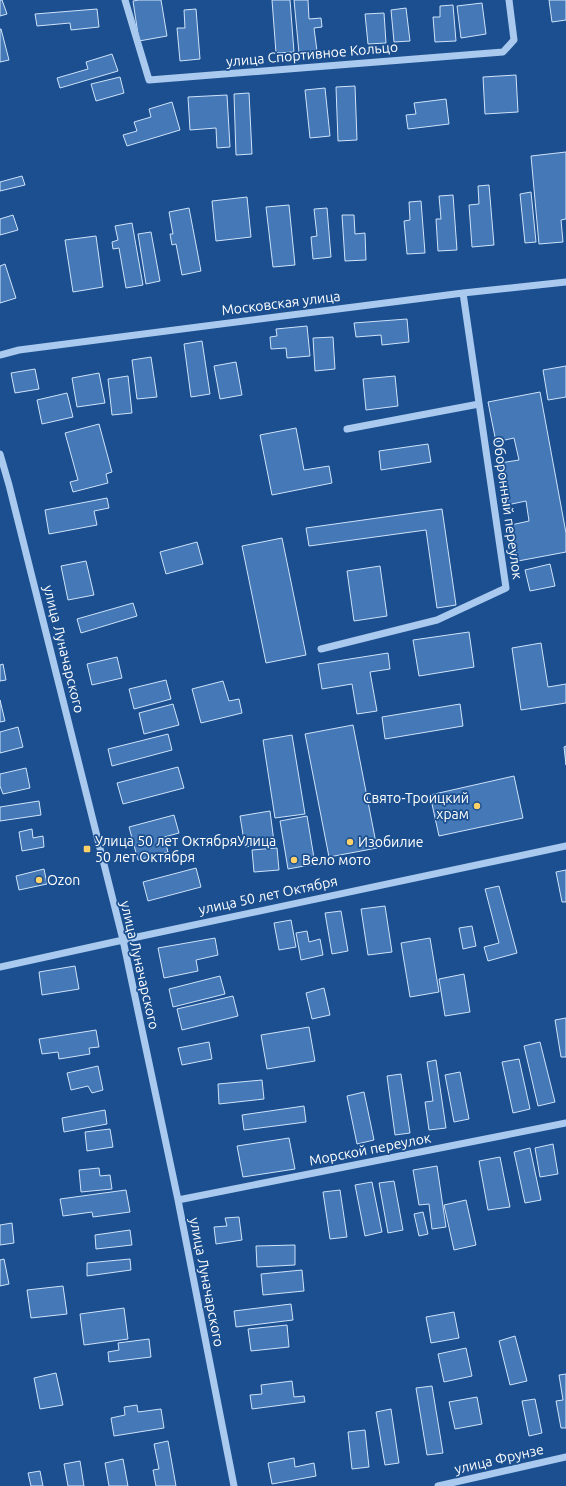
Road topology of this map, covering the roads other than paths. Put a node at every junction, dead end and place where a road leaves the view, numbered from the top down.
1 (125, 0) edge
2 (509, 0) edge
3 (566, 282) edge
4 (463, 293) junction
5 (0, 355) edge
6 (480, 404) junction
7 (346, 429) dead end
8 (0, 454) edge
9 (321, 649) dead end
10 (566, 846) edge
11 (122, 940) junction
12 (0, 967) edge
13 (566, 1123) edge
14 (178, 1200) junction
15 (566, 1457) edge
16 (234, 1486) edge
17 (438, 1486) edge

1 - 2 street, улица Спортивное Кольцо
3 - 4 street, Московская улица
4 - 5 street, Московская улица
4 - 6 street, Оборонный переулок
6 - 7 street
6 - 9 street, Оборонный переулок
8 - 11 street, улица Луначарского
10 - 11 street, улица 50 лет Октября
11 - 12 street, улица 50 лет Октября
11 - 14 street, улица Луначарского
13 - 14 street, Морской переулок
14 - 16 street, улица Луначарского
15 - 17 street, улица Фрунзе

